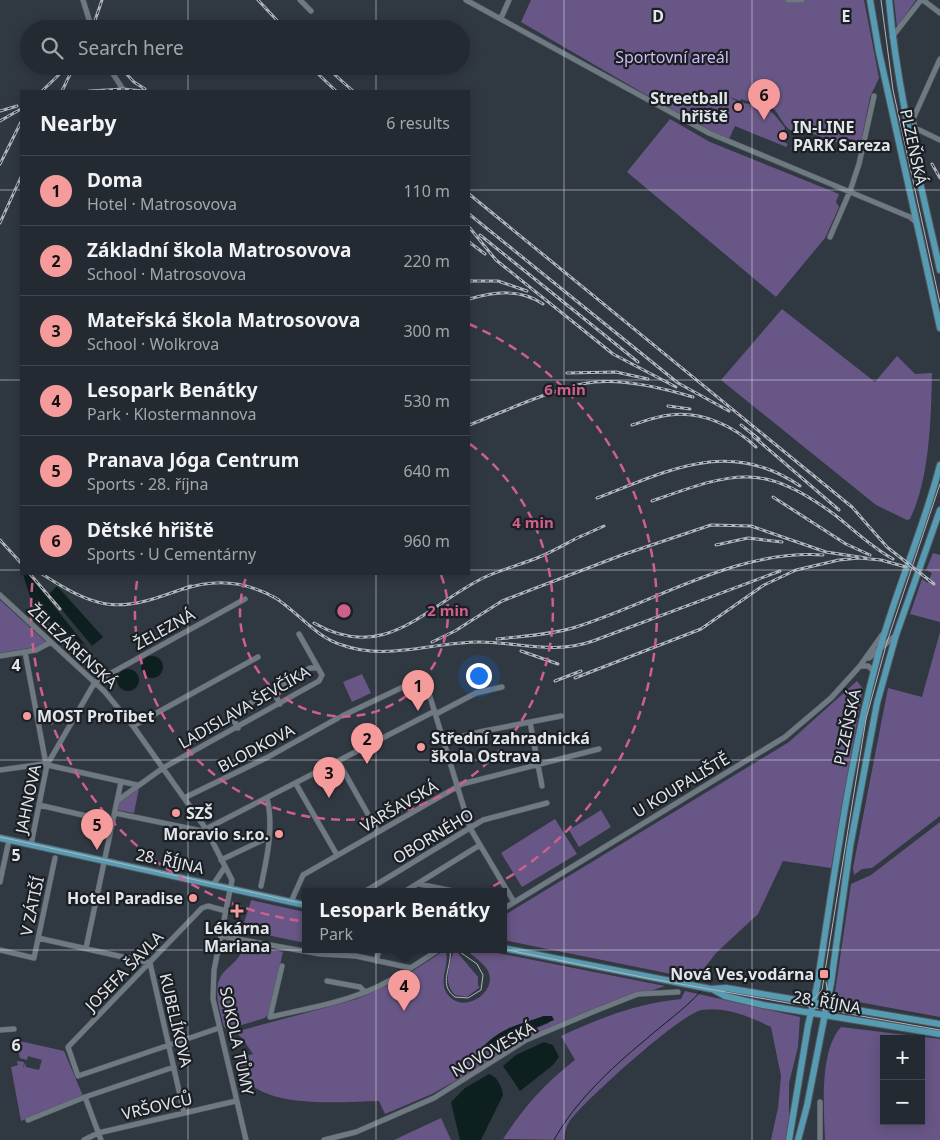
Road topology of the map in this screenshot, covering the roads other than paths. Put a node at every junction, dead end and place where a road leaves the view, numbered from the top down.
1 (83, 0) edge
2 (300, 0) edge
3 (466, 0) edge
4 (509, 0) edge
5 (788, 0) edge
6 (802, 0) edge
7 (870, 0) edge
8 (889, 0) edge
9 (922, 0) edge
10 (311, 11) dead end
11 (940, 13) edge
12 (501, 18) junction
13 (89, 20) edge
14 (892, 38) junction
15 (940, 59) edge
16 (114, 75) edge
17 (123, 90) edge
18 (874, 96) dead end
19 (940, 140) edge
20 (850, 192) junction
21 (916, 222) junction
22 (830, 237) dead end
23 (940, 270) edge
24 (940, 328) edge
25 (940, 465) edge
26 (940, 510) edge
27 (0, 595) edge
28 (245, 598) dead end
29 (886, 630) junction
30 (299, 634) dead end
31 (896, 635) junction
32 (51, 642) junction
33 (880, 648) junction
34 (25, 652) junction
35 (0, 656) edge
36 (258, 657) dead end
37 (860, 666) junction
38 (318, 668) junction
39 (874, 671) junction
40 (95, 682) junction
41 (502, 687) dead end
42 (272, 691) junction
43 (280, 704) junction
44 (435, 712) junction
45 (561, 716) dead end
46 (530, 722) junction
47 (132, 726) junction
48 (238, 728) junction
49 (443, 741) junction
50 (599, 749) dead end
51 (338, 761) junction
52 (47, 764) junction
53 (538, 765) junction
54 (163, 768) junction
55 (0, 770) edge
56 (121, 782) junction
57 (296, 784) junction
58 (137, 785) junction
59 (542, 786) dead end
60 (456, 788) junction
61 (184, 798) junction
62 (267, 798) junction
63 (117, 800) junction
64 (547, 803) dead end
65 (39, 805) junction
66 (115, 813) junction
67 (113, 822) junction
68 (470, 828) junction
69 (206, 829) junction
70 (378, 832) junction
71 (269, 837) junction
72 (0, 838) edge
73 (9, 840) junction
74 (31, 845) junction
75 (480, 845) junction
76 (337, 855) junction
77 (55, 858) dead end
78 (221, 860) junction
79 (104, 861) junction
80 (225, 867) junction
81 (0, 882) edge
82 (418, 884) junction
83 (213, 885) junction
84 (261, 886) dead end
85 (371, 888) edge
86 (411, 888) edge
87 (438, 888) edge
88 (506, 888) edge
89 (231, 889) junction
90 (507, 890) edge
91 (291, 902) junction
92 (514, 902) junction
93 (302, 904) edge
94 (507, 906) edge
95 (226, 911) junction
96 (221, 936) junction
97 (38, 938) junction
98 (86, 948) junction
99 (507, 949) edge
100 (0, 950) edge
101 (302, 951) edge
102 (314, 953) edge
103 (328, 953) edge
104 (340, 953) edge
105 (378, 953) edge
106 (434, 953) edge
107 (376, 960) junction
108 (150, 963) junction
109 (282, 966) dead end
110 (411, 968) junction
111 (327, 981) dead end
112 (711, 988) junction
113 (365, 992) junction
114 (678, 992) dead end
115 (813, 1002) junction
116 (826, 1004) junction
117 (810, 1013) junction
118 (823, 1016) junction
119 (838, 1019) junction
120 (940, 1024) edge
121 (219, 1028) junction
122 (14, 1029) dead end
123 (0, 1030) edge
124 (820, 1034) junction
125 (940, 1034) edge
126 (168, 1045) junction
127 (174, 1067) junction
128 (85, 1097) junction
129 (236, 1101) junction
130 (820, 1102) dead end
131 (184, 1113) junction
132 (28, 1120) dead end
133 (98, 1133) junction
134 (84, 1140) edge
135 (101, 1140) edge
136 (246, 1140) edge
137 (324, 1140) edge
138 (789, 1140) edge
139 (798, 1140) edge
140 (820, 1140) edge

1 - 13 street
2 - 10 street
3 - 12 street
4 - 12 street
5 - 6 street
7 - 21 main road, PLZEŇSKÁ
8 - 14 main road, PLZEŇSKÁ
9 - 11 street
9 - 14 street
12 - 20 street
14 - 23 main road, PLZEŇSKÁ
15 - 19 street
16 - 17 street
18 - 20 street
20 - 21 street
20 - 22 street
21 - 24 main road, PLZEŇSKÁ
25 - 29 main road, PLZEŇSKÁ
26 - 31 main road, PLZEŇSKÁ
27 - 32 street, ŽELEZÁRENSKÁ
28 - 40 street, ŽELEZNÁ
29 - 33 main road, PLZEŇSKÁ
29 - 37 street, U KOUPALIŠTĚ
30 - 38 street, LADISLAVA ŠEVČÍKA
31 - 33 street, U KOUPALIŠTĚ
31 - 116 main road, PLZEŇSKÁ
32 - 34 street
32 - 40 street, ŽELEZÁRENSKÁ
33 - 37 street, U KOUPALIŠTĚ
33 - 39 main road, PLZEŇSKÁ
34 - 35 street
34 - 52 street
36 - 47 street
37 - 39 street
37 - 92 street, U KOUPALIŠTĚ
38 - 42 street
38 - 43 street, LADISLAVA ŠEVČÍKA
39 - 115 main road, PLZEŇSKÁ
40 - 47 street, ŽELEZÁRENSKÁ
40 - 52 street, JAHNOVA
41 - 44 street
42 - 43 street
42 - 48 street
43 - 48 street, LADISLAVA ŠEVČÍKA
44 - 49 street
44 - 51 street
44 - 61 street, BLODKOVA
45 - 46 street
46 - 49 street
46 - 53 street
47 - 54 street, ŽELEZÁRENSKÁ
48 - 54 street, LADISLAVA ŠEVČÍKA
49 - 60 street
50 - 53 street, VARŠAVSKÁ
51 - 57 street
51 - 70 street
52 - 55 street
52 - 56 street
52 - 65 street, JAHNOVA
53 - 59 street
53 - 60 street, VARŠAVSKÁ
54 - 58 street, LADISLAVA ŠEVČÍKA
54 - 61 street, ŽELEZÁRENSKÁ
56 - 58 street
56 - 63 street
57 - 62 street
57 - 76 street
58 - 63 street, LADISLAVA ŠEVČÍKA
60 - 68 street
60 - 70 street, VARŠAVSKÁ
61 - 69 street, ŽELEZÁRENSKÁ
62 - 69 street
62 - 71 street
63 - 66 street
64 - 68 street, OBORNÉHO
65 - 67 street
65 - 74 street, JAHNOVA
66 - 67 street
66 - 69 street
67 - 79 street
68 - 75 street
68 - 85 street, OBORNÉHO
69 - 78 street, ŽELEZÁRENSKÁ
70 - 76 street, VARŠAVSKÁ
71 - 78 street
71 - 84 street
72 - 73 main road, 28. ŘÍJNA
73 - 74 main road, 28. ŘÍJNA
73 - 81 street
74 - 79 main road, 28. ŘÍJNA
75 - 82 street
75 - 88 street
76 - 91 street, VARŠAVSKÁ
77 - 97 street, V ZÁTIŠÍ
78 - 80 street, ŽELEZÁRENSKÁ
79 - 83 main road, 28. ŘÍJNA
79 - 98 street
80 - 83 street
80 - 89 street, ŽELEZÁRENSKÁ
82 - 86 street
82 - 87 street
83 - 89 main road, 28. ŘÍJNA
89 - 91 main road, 28. ŘÍJNA
89 - 95 street, SOKOLA TŮMY
90 - 92 street
91 - 93 main road, 28. ŘÍJNA
92 - 94 street, U KOUPALIŠTĚ
95 - 96 street, SOKOLA TŮMY
95 - 108 street, JOSEFA ŠAVLA
96 - 101 street
96 - 121 street, SOKOLA TŮMY
97 - 98 street
97 - 100 street, V ZÁTIŠÍ
98 - 108 street
99 - 112 main road, 28. ŘÍJNA
102 - 103 street
104 - 107 street
105 - 107 street
106 - 110 street
107 - 110 street
108 - 126 street, KUBELÍKOVA
108 - 126 street, JOSEFA ŠAVLA
109 - 113 street
110 - 113 street
111 - 113 street
112 - 115 main road, 28. ŘÍJNA
112 - 117 main road, 28. ŘÍJNA
114 - 137 street, NOVOVESKÁ
115 - 116 main road, 28. ŘÍJNA
115 - 117 main road, PLZEŇSKÁ
116 - 118 main road, PLZEŇSKÁ
116 - 120 main road, 28. ŘÍJNA
117 - 118 main road, 28. ŘÍJNA
117 - 138 main road, PLZEŇSKÁ
118 - 119 main road, 28. ŘÍJNA
118 - 124 main road, PLZEŇSKÁ
119 - 124 main road
119 - 125 main road, 28. ŘÍJNA
121 - 126 street
121 - 129 street, SOKOLA TŮMY
122 - 123 street
124 - 139 main road, PLZEŇSKÁ
126 - 127 street, KUBELÍKOVA
127 - 128 street
127 - 131 street, KUBELÍKOVA
128 - 132 street
128 - 133 street
129 - 131 street, VRŠOVCŮ
129 - 136 street, SOKOLA TŮMY
130 - 140 street
131 - 133 street, VRŠOVCŮ
133 - 134 street, VRŠOVCŮ
133 - 135 street

